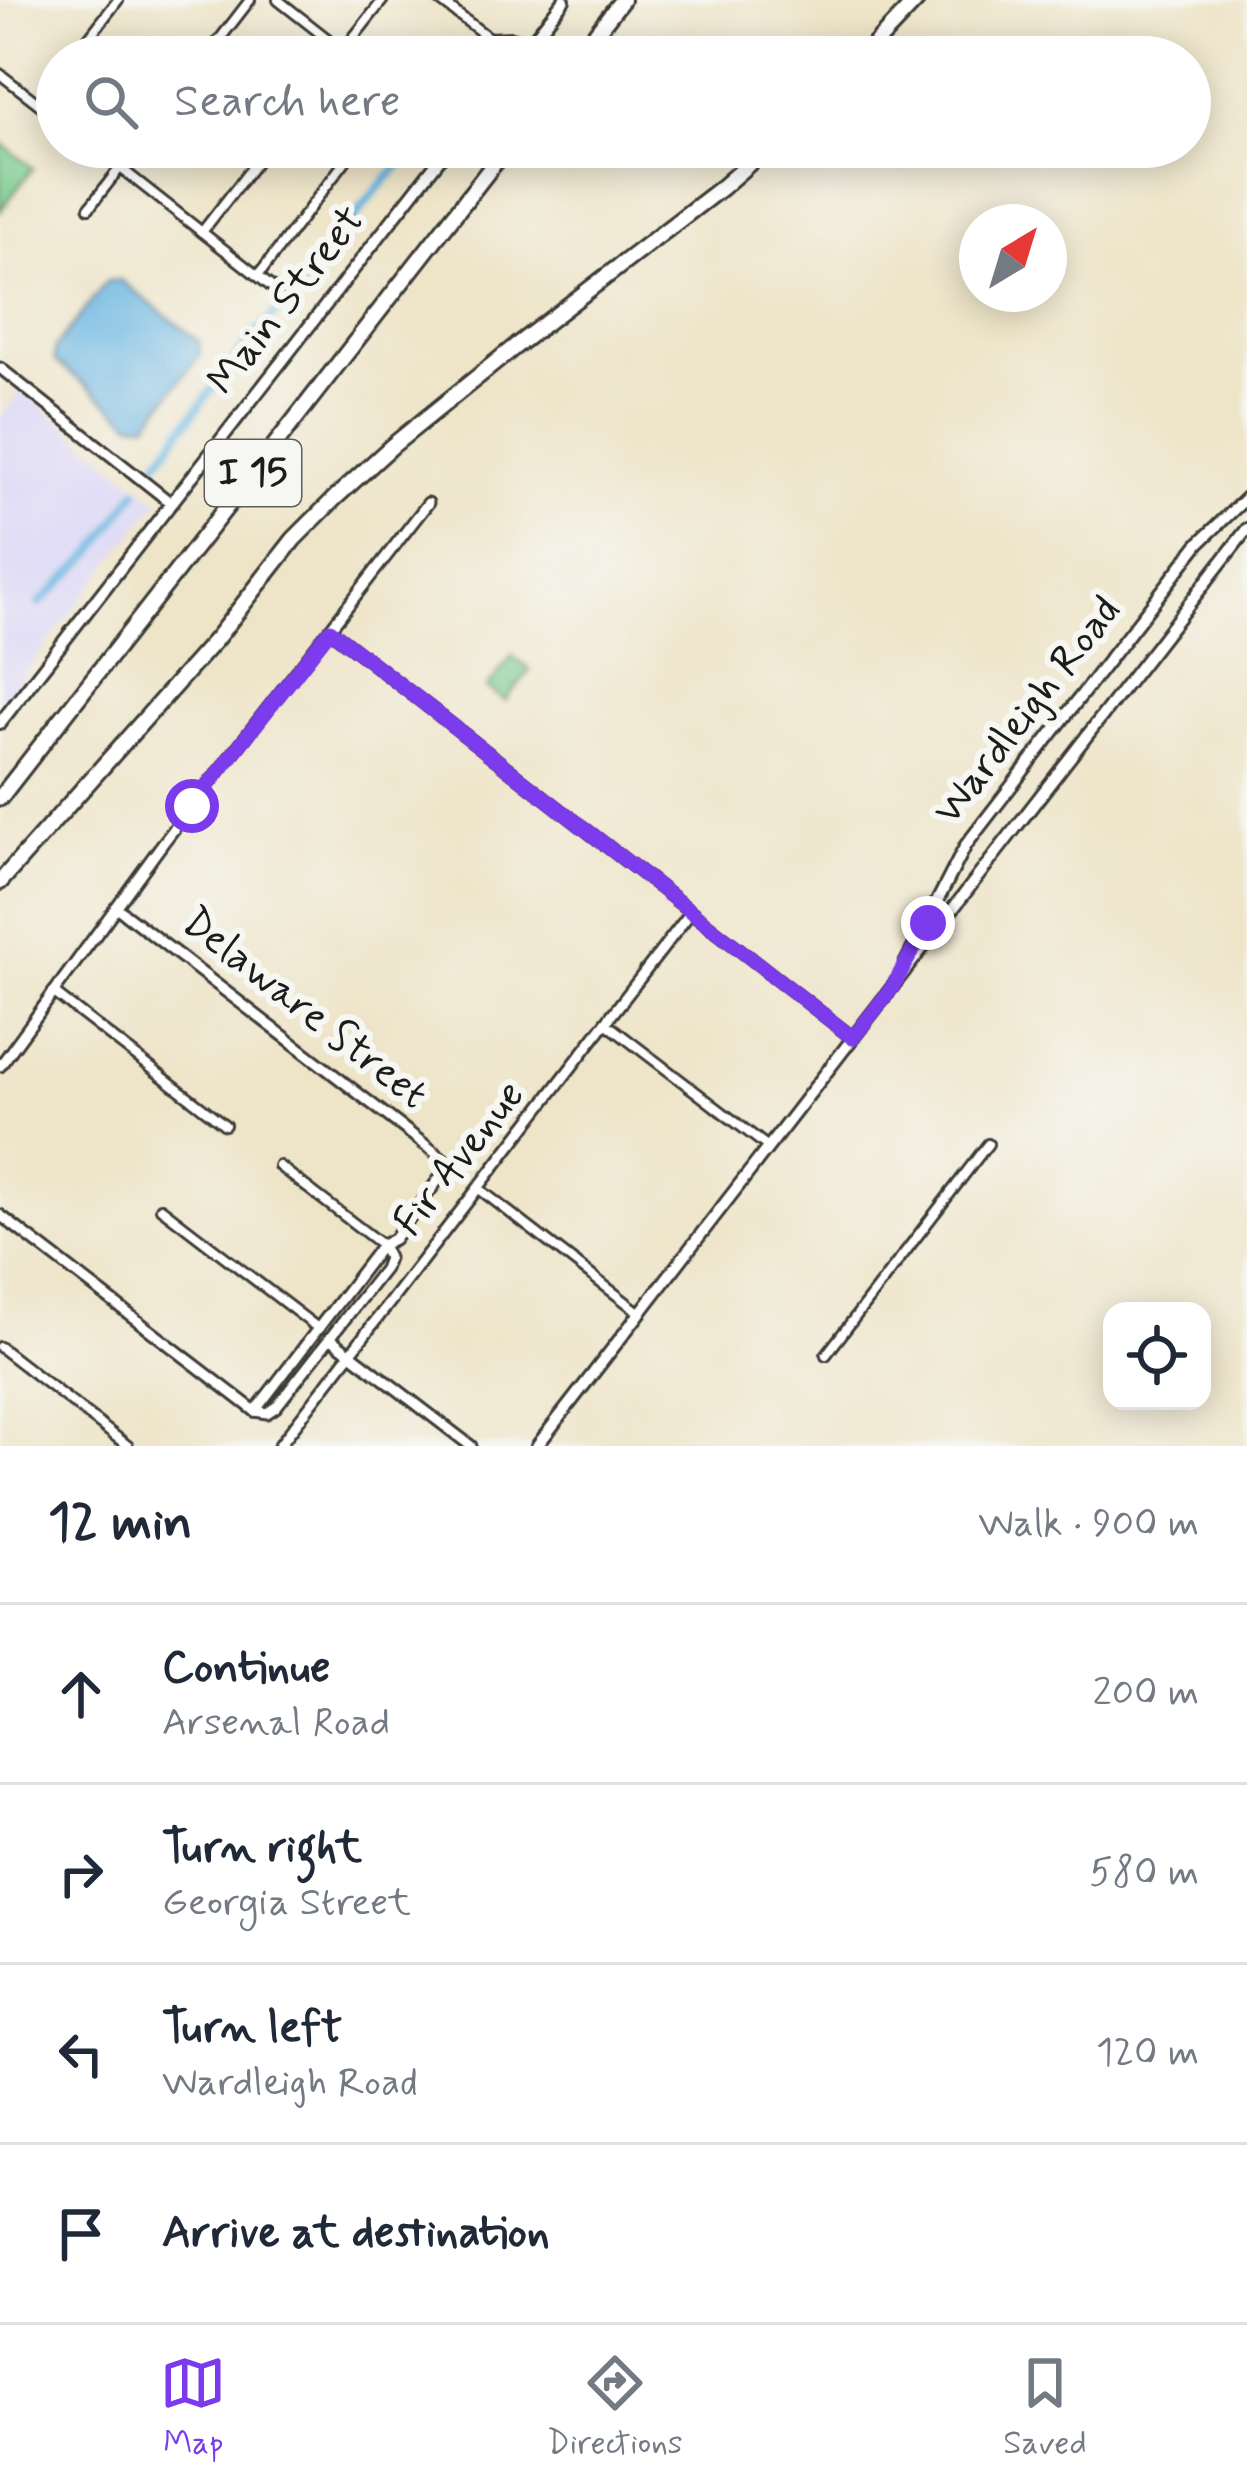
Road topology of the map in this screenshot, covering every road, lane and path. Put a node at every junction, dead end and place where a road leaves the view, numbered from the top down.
1 (118, 0) edge
2 (250, 0) edge
3 (278, 0) edge
4 (383, 0) edge
5 (439, 0) edge
6 (564, 0) edge
7 (622, 0) edge
8 (917, 0) edge
9 (90, 36) edge
10 (222, 36) edge
11 (319, 36) edge
12 (354, 36) edge
13 (486, 36) edge
14 (535, 36) edge
15 (594, 36) edge
16 (883, 36) edge
17 (0, 74) edge
18 (36, 101) edge
19 (120, 168) edge
20 (122, 168) edge
21 (252, 168) edge
22 (340, 168) edge
23 (433, 168) edge
24 (491, 168) edge
25 (744, 168) edge
26 (89, 208) dead end
27 (202, 232) junction
28 (258, 276) junction
29 (278, 292) dead end
30 (0, 368) edge
31 (1247, 497) edge
32 (171, 502) junction
33 (428, 503) dead end
34 (1247, 529) edge
35 (330, 630) junction
36 (0, 723) edge
37 (0, 798) edge
38 (53, 824) junction
39 (0, 881) edge
40 (0, 892) edge
41 (116, 907) junction
42 (692, 912) junction
43 (892, 988) junction
44 (53, 992) junction
45 (607, 1024) junction
46 (853, 1038) junction
47 (0, 1066) edge
48 (225, 1125) dead end
49 (988, 1144) dead end
50 (768, 1147) junction
51 (279, 1166) dead end
52 (478, 1188) junction
53 (161, 1208) dead end
54 (0, 1214) edge
55 (382, 1245) junction
56 (640, 1313) junction
57 (319, 1329) junction
58 (330, 1337) junction
59 (0, 1347) edge
60 (351, 1353) junction
61 (826, 1355) dead end
62 (255, 1411) junction
63 (128, 1446) edge
64 (279, 1446) edge
65 (471, 1446) edge
66 (537, 1446) edge

1 - 9 street
2 - 10 street
3 - 11 street
4 - 12 street
5 - 13 street
6 - 14 main road
7 - 15 highway
8 - 16 highway
17 - 18 street
19 - 26 street
20 - 27 street
21 - 27 street
22 - 28 street
23 - 32 main road, Main Street
24 - 37 highway, I 15
25 - 38 highway, I 15
27 - 28 street
28 - 29 street
30 - 32 street
31 - 43 main road, Wardleigh Road
32 - 36 main road, Main Street
33 - 35 street
34 - 43 main road, Wardleigh Road
35 - 41 street
35 - 42 street
38 - 39 highway, I 15
38 - 40 highway
41 - 44 street
41 - 55 street, Delaware Street
42 - 45 street, Fir Avenue
42 - 46 street
43 - 46 main road, Wardleigh Road
44 - 47 street
44 - 48 street
45 - 50 street
45 - 52 street, Fir Avenue
46 - 50 main road, Wardleigh Road
49 - 61 street
50 - 56 main road, Wardleigh Road
51 - 55 street
52 - 56 street
52 - 60 street, Fir Avenue
53 - 57 street
54 - 62 street
55 - 57 street
55 - 58 street
56 - 66 main road, Wardleigh Road
57 - 62 street
58 - 60 street
58 - 62 street
59 - 63 street
60 - 64 street, Fir Avenue
60 - 65 street

